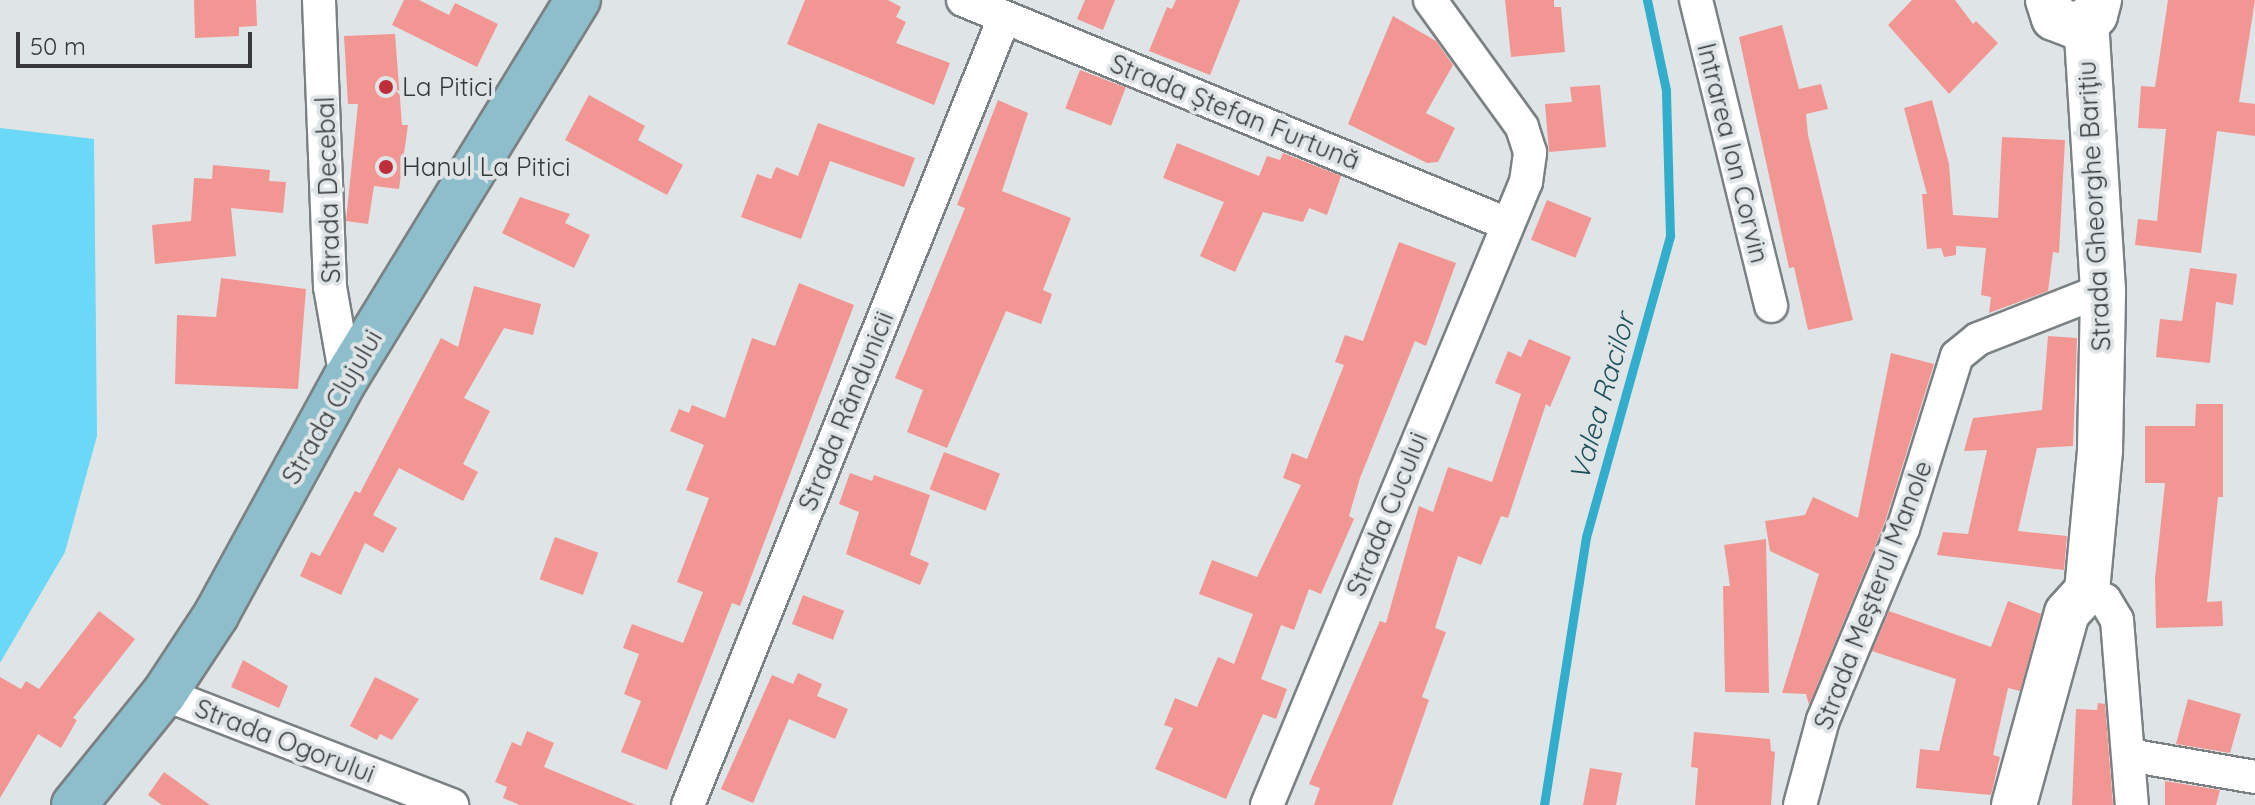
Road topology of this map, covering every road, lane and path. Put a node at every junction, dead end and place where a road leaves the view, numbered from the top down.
1 (319, 0) edge
2 (578, 0) edge
3 (963, 0) edge
4 (1430, 0) edge
5 (1696, 0) edge
6 (2048, 0) edge
7 (2092, 12) edge
8 (1004, 18) junction
9 (1507, 224) junction
10 (2103, 290) junction
11 (1771, 306) dead end
12 (346, 378) junction
13 (2087, 591) junction
14 (164, 694) junction
15 (2129, 755) junction
16 (2255, 777) edge
17 (74, 805) edge
18 (452, 805) edge
19 (688, 805) edge
20 (1267, 805) edge
21 (1800, 805) edge
22 (2014, 805) edge
23 (2132, 805) edge

1 - 12 street, Strada Decebal
2 - 12 main road, Strada Clujului
3 - 8 street, Strada Ștefan Furtună
4 - 9 street, Strada Cucului
5 - 11 street, Intrarea Ion Corvin
6 - 7 main road
7 - 10 main road, Strada Gheorghe Barițiu
8 - 9 street, Strada Ștefan Furtună
8 - 19 street, Strada Rândunicii
9 - 20 street, Strada Cucului
10 - 13 main road, Strada Gheorghe Barițiu
10 - 21 street, Strada Meșterul Manole
12 - 14 main road, Strada Clujului
13 - 15 street
13 - 22 main road
14 - 17 main road, Strada Clujului
14 - 18 street, Strada Ogorului
15 - 16 street
15 - 23 street

